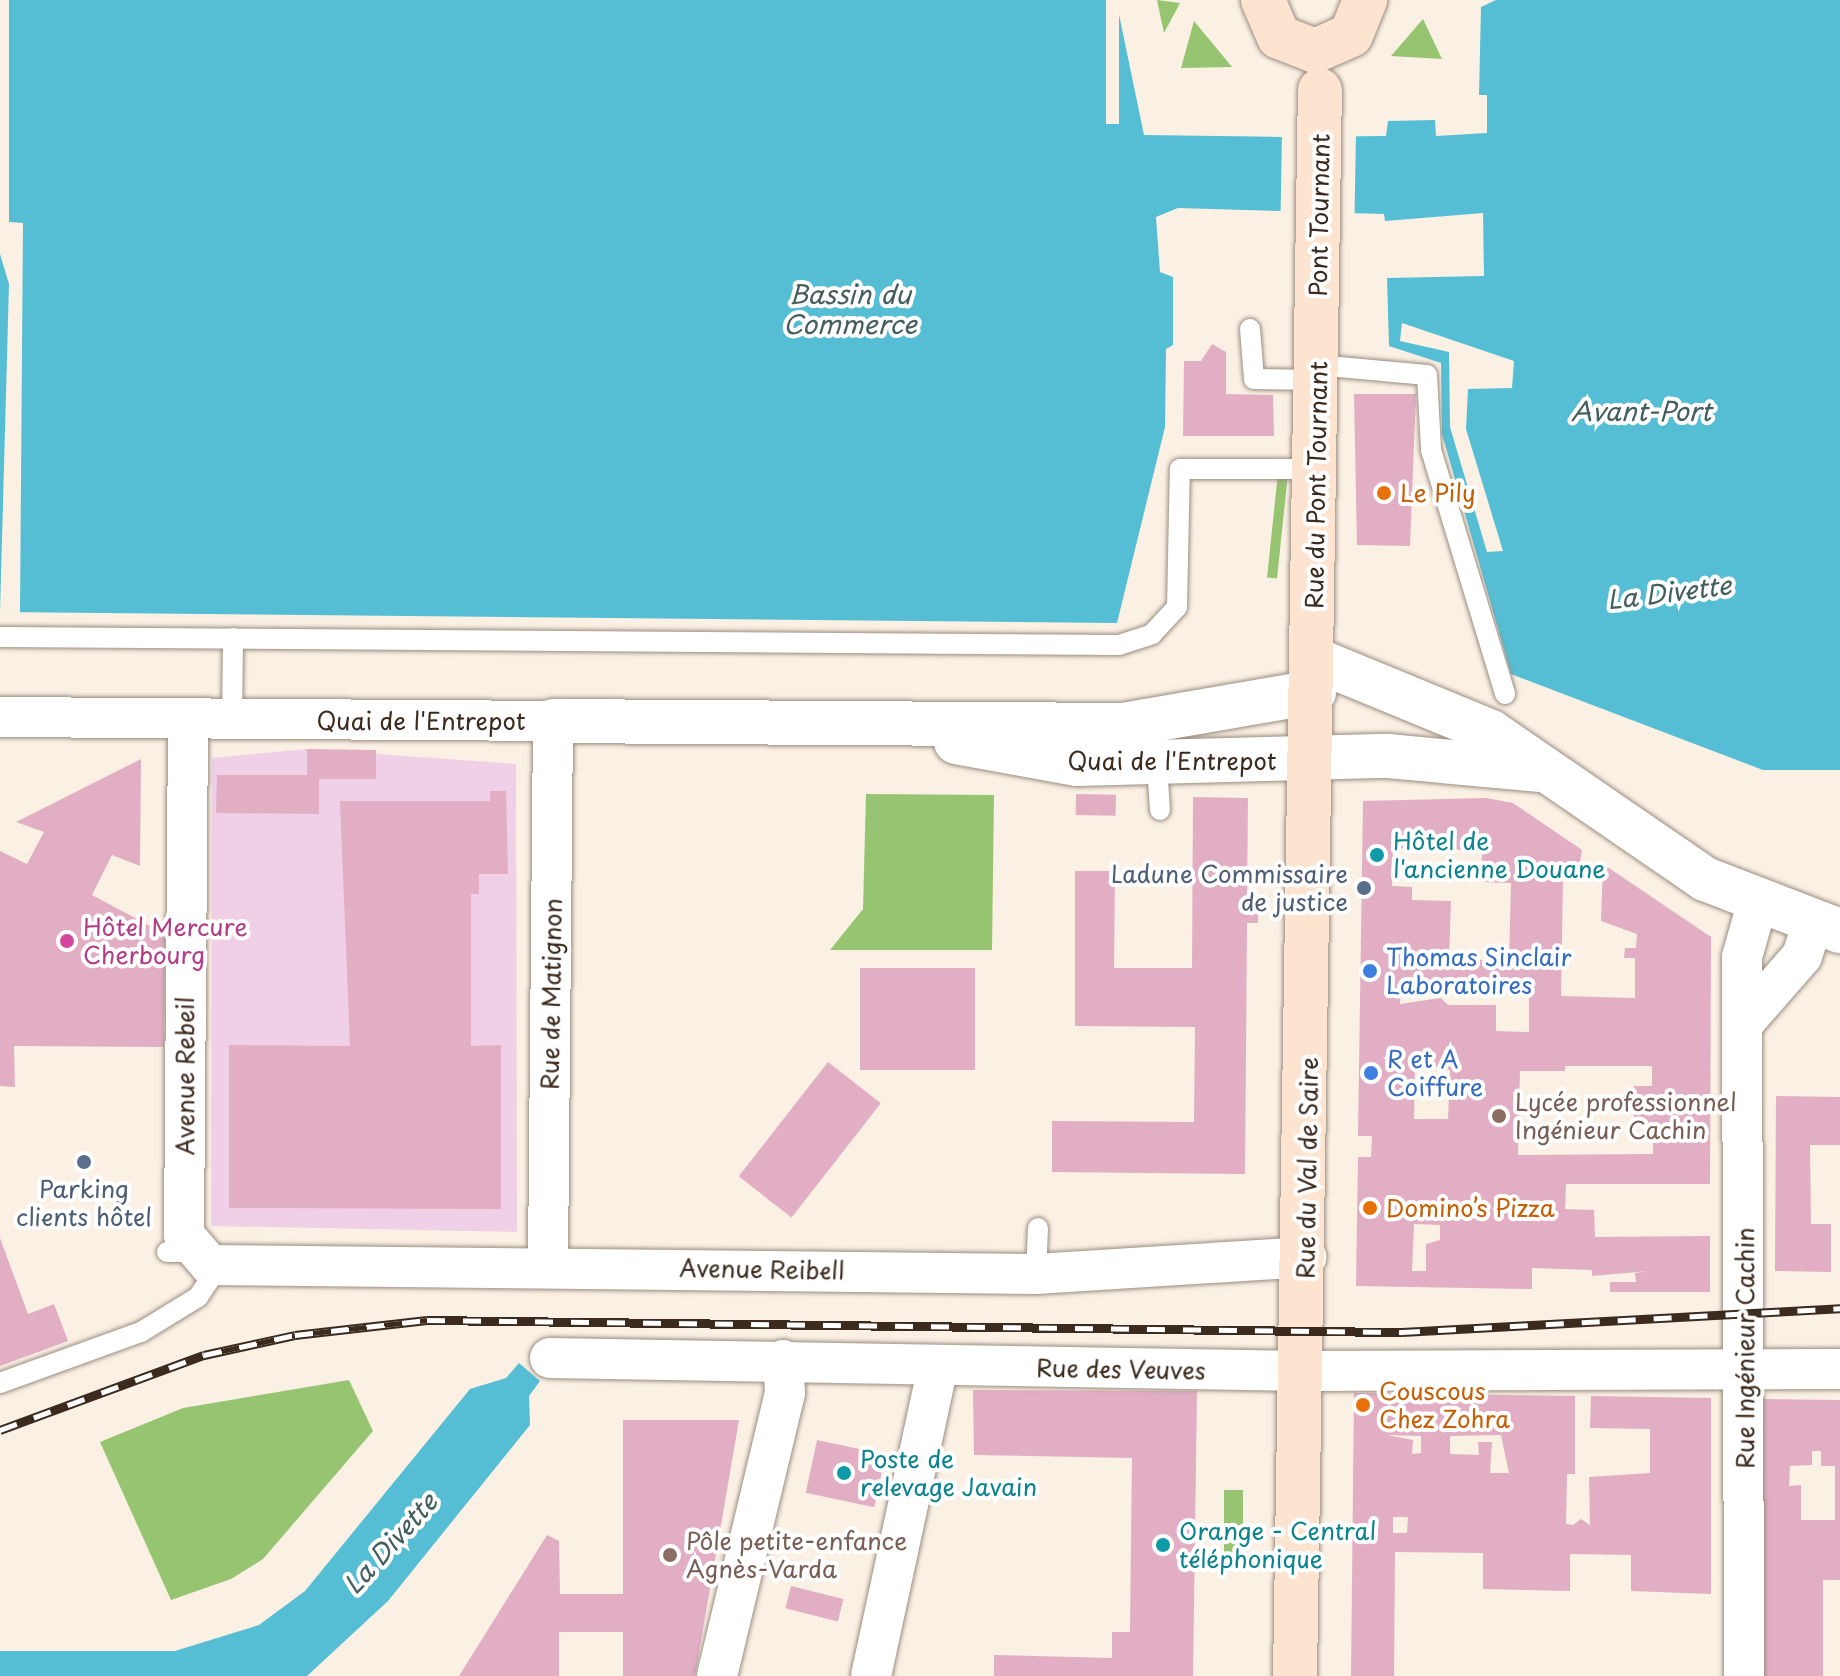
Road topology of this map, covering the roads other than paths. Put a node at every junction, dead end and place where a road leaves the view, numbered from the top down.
1 (1263, 0) edge
2 (1365, 0) edge
3 (1318, 47) junction
4 (1317, 311) joint
5 (1250, 329) dead end
6 (1317, 372) junction
7 (1316, 469) junction
8 (0, 637) edge
9 (233, 638) junction
10 (1314, 676) junction
11 (1505, 694) dead end
12 (0, 717) edge
13 (843, 719) junction
14 (553, 721) junction
15 (232, 722) junction
16 (188, 724) junction
17 (1313, 760) junction
18 (1157, 764) junction
19 (1538, 770) junction
20 (1160, 810) dead end
21 (1757, 904) junction
22 (1826, 927) edge
23 (1746, 1020) junction
24 (1038, 1228) dead end
25 (193, 1257) junction
26 (1306, 1257) junction
27 (548, 1266) junction
28 (1036, 1274) junction
29 (550, 1358) dead end
30 (783, 1360) junction
31 (938, 1366) junction
32 (1745, 1367) junction
33 (1840, 1369) edge
34 (1304, 1371) junction
35 (0, 1383) edge
36 (717, 1676) edge
37 (871, 1676) edge
38 (1295, 1676) edge
39 (1744, 1676) edge

1 - 3 main road
2 - 3 main road
3 - 4 main road, Pont Tournant
4 - 6 main road, Rue du Pont Tournant
5 - 6 lane
6 - 7 main road, Rue du Pont Tournant
6 - 11 lane
7 - 9 lane
7 - 10 main road, Rue du Pont Tournant
8 - 9 lane
9 - 15 lane
10 - 13 street, Quai de l'Entrepot
10 - 17 main road, Rue du Val de Saire
10 - 19 street
12 - 16 street, Quai de l'Entrepot
13 - 14 street, Quai de l'Entrepot
13 - 18 street, Quai de l'Entrepot
14 - 15 street, Quai de l'Entrepot
14 - 27 street, Rue de Matignon
15 - 16 street, Quai de l'Entrepot
16 - 25 street, Avenue Rebeil
17 - 18 street, Quai de l'Entrepot
17 - 19 street, Quai de l'Entrepot
17 - 26 main road, Rue du Val de Saire
18 - 20 lane
19 - 21 street
21 - 22 street
21 - 23 street, Rue Ingénieur Cachin
22 - 23 street
23 - 32 street, Rue Ingénieur Cachin
24 - 28 lane
25 - 27 street, Avenue Reibell
25 - 35 lane
26 - 28 street, Avenue Reibell
26 - 34 main road, Rue du Val de Saire
27 - 28 street, Avenue Reibell
29 - 30 street, Rue des Veuves
30 - 31 street, Rue des Veuves
30 - 36 street
31 - 34 street, Rue des Veuves
31 - 37 street
32 - 33 street, Rue des Veuves
32 - 34 street, Rue des Veuves
32 - 39 street, Rue Ingénieur Cachin
34 - 38 main road, Rue du Val de Saire

